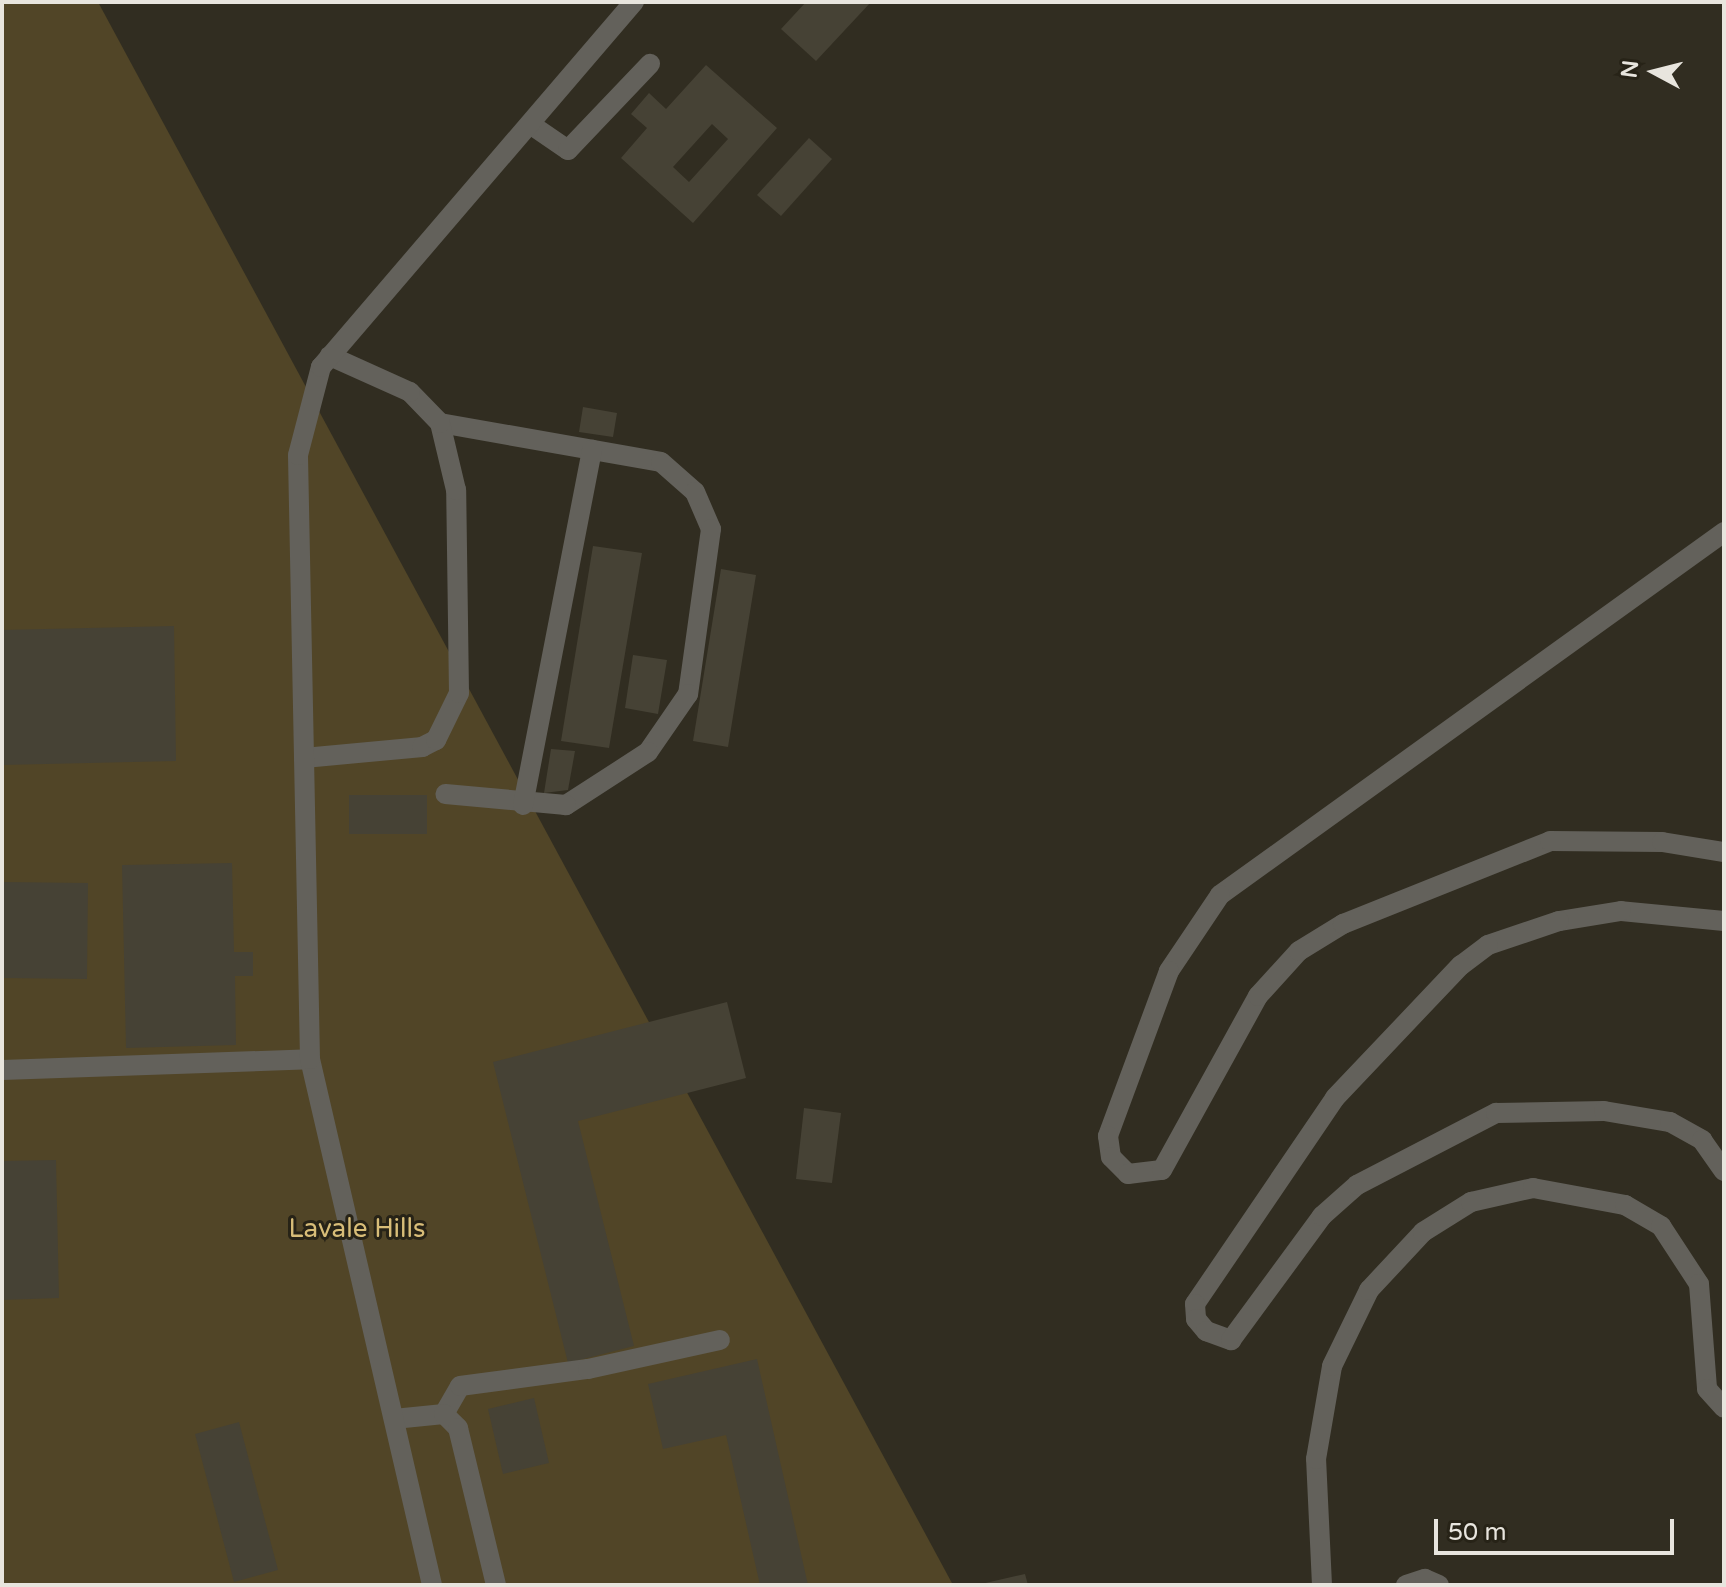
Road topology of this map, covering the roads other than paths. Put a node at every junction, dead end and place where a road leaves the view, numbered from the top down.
1 (634, 2) edge
2 (650, 64) dead end
3 (530, 124) junction
4 (330, 356) junction
5 (440, 423) junction
6 (592, 450) junction
7 (1724, 532) edge
8 (304, 758) junction
9 (446, 794) dead end
10 (523, 805) junction
11 (1724, 852) edge
12 (1724, 921) edge
13 (310, 1059) junction
14 (2, 1070) edge
15 (1724, 1171) edge
16 (720, 1340) dead end
17 (1724, 1408) edge
18 (444, 1414) junction
19 (394, 1419) junction
20 (432, 1585) edge
21 (496, 1585) edge
22 (1322, 1585) edge
23 (1406, 1585) edge
24 (1439, 1585) edge

1 - 3 lane
2 - 3 lane
3 - 4 lane
4 - 5 lane
4 - 8 lane
5 - 6 lane
5 - 8 lane
6 - 10 lane
6 - 10 lane
7 - 11 lane
8 - 13 lane
9 - 10 lane
12 - 15 lane
13 - 14 lane
13 - 19 lane
16 - 18 lane
17 - 22 lane
18 - 19 lane
18 - 21 lane
19 - 20 lane
23 - 24 lane

